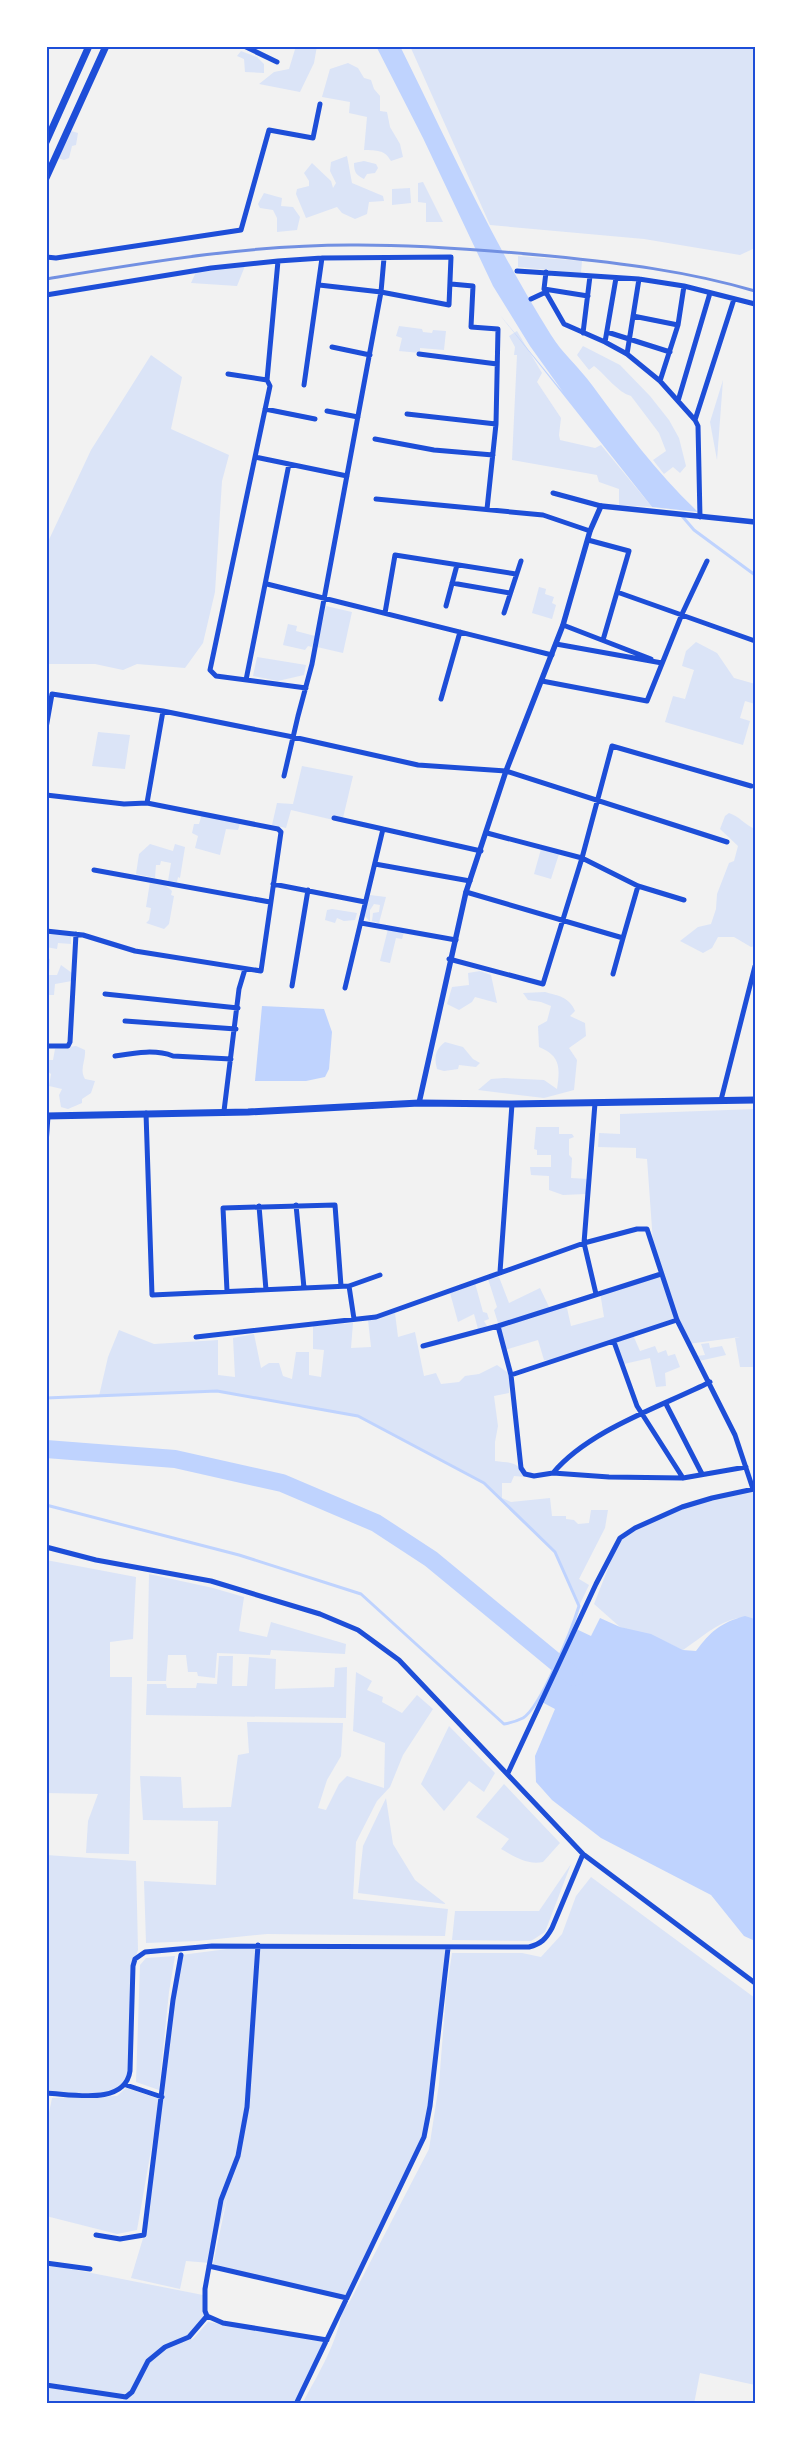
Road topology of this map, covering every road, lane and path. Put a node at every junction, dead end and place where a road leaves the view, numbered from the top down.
1 (89, 46) edge
2 (106, 46) edge
3 (244, 46) edge
4 (277, 62) dead end
5 (320, 104) dead end
6 (46, 142) edge
7 (46, 178) edge
8 (46, 257) edge
9 (322, 258) junction
10 (384, 258) junction
11 (278, 261) junction
12 (517, 271) dead end
13 (546, 272) junction
14 (590, 276) junction
15 (616, 278) junction
16 (639, 279) junction
17 (451, 284) junction
18 (319, 285) junction
19 (684, 286) junction
20 (545, 290) junction
21 (382, 292) junction
22 (710, 293) junction
23 (46, 295) edge
24 (588, 296) junction
25 (531, 299) dead end
26 (734, 299) junction
27 (755, 304) edge
28 (634, 316) junction
29 (678, 325) junction
30 (607, 332) junction
31 (583, 333) junction
32 (630, 339) junction
33 (605, 342) junction
34 (332, 347) dead end
35 (670, 352) junction
36 (419, 354) dead end
37 (627, 354) junction
38 (370, 355) junction
39 (497, 364) junction
40 (228, 374) dead end
41 (267, 380) junction
42 (660, 381) junction
43 (304, 385) dead end
44 (678, 401) junction
45 (265, 409) junction
46 (326, 411) dead end
47 (408, 414) dead end
48 (358, 417) junction
49 (315, 419) dead end
50 (695, 420) junction
51 (496, 424) junction
52 (375, 439) dead end
53 (493, 456) junction
54 (256, 457) junction
55 (289, 464) junction
56 (347, 476) junction
57 (553, 493) dead end
58 (376, 499) dead end
59 (601, 506) junction
60 (487, 509) junction
61 (699, 516) junction
62 (755, 522) edge
63 (590, 531) junction
64 (588, 540) junction
65 (521, 561) dead end
66 (708, 561) dead end
67 (457, 565) junction
68 (516, 574) junction
69 (267, 584) junction
70 (452, 584) junction
71 (617, 592) junction
72 (510, 593) junction
73 (325, 597) junction
74 (446, 606) dead end
75 (385, 613) junction
76 (504, 613) dead end
77 (682, 614) junction
78 (563, 625) junction
79 (460, 632) junction
80 (603, 640) junction
81 (755, 641) edge
82 (556, 644) junction
83 (552, 655) junction
84 (662, 663) junction
85 (246, 680) junction
86 (542, 681) junction
87 (306, 688) junction
88 (441, 699) dead end
89 (163, 711) junction
90 (46, 728) edge
91 (293, 737) junction
92 (506, 771) junction
93 (284, 776) dead end
94 (752, 786) dead end
95 (46, 795) edge
96 (597, 801) junction
97 (147, 803) junction
98 (334, 818) dead end
99 (383, 829) junction
100 (487, 833) junction
101 (727, 842) dead end
102 (481, 851) junction
103 (582, 858) junction
104 (374, 864) junction
105 (94, 870) dead end
106 (470, 881) junction
107 (273, 884) junction
108 (638, 886) junction
109 (308, 890) junction
110 (466, 892) junction
111 (684, 900) dead end
112 (270, 902) junction
113 (365, 902) junction
114 (562, 920) junction
115 (361, 923) junction
116 (46, 931) edge
117 (76, 934) junction
118 (623, 938) junction
119 (456, 940) junction
120 (449, 959) junction
121 (755, 966) edge
122 (245, 969) junction
123 (614, 974) dead end
124 (292, 986) dead end
125 (345, 988) dead end
126 (105, 994) dead end
127 (238, 1008) junction
128 (125, 1021) dead end
129 (236, 1029) junction
130 (46, 1046) edge
131 (116, 1056) dead end
132 (231, 1059) junction
133 (721, 1100) junction
134 (755, 1100) edge
135 (419, 1103) junction
136 (595, 1103) junction
137 (512, 1104) junction
138 (224, 1111) junction
139 (146, 1113) junction
140 (47, 1116) edge
141 (46, 1144) edge
142 (296, 1205) junction
143 (259, 1206) junction
144 (584, 1243) junction
145 (500, 1272) junction
146 (661, 1274) junction
147 (380, 1275) dead end
148 (341, 1286) junction
149 (349, 1286) junction
150 (304, 1288) junction
151 (266, 1290) junction
152 (227, 1291) junction
153 (596, 1294) junction
154 (354, 1319) junction
155 (677, 1320) junction
156 (498, 1326) junction
157 (196, 1337) dead end
158 (614, 1342) junction
159 (423, 1346) dead end
160 (511, 1374) junction
161 (710, 1382) junction
162 (666, 1404) junction
163 (642, 1415) junction
164 (746, 1467) junction
165 (553, 1473) junction
166 (702, 1474) junction
167 (683, 1478) junction
168 (754, 1489) edge
169 (46, 1547) edge
170 (508, 1773) junction
171 (583, 1854) junction
172 (258, 1945) junction
173 (448, 1948) junction
174 (181, 1955) dead end
175 (755, 1983) edge
176 (126, 2085) junction
177 (46, 2093) edge
178 (162, 2097) junction
179 (46, 2098) edge
180 (96, 2235) dead end
181 (46, 2262) edge
182 (209, 2266) junction
183 (90, 2269) dead end
184 (347, 2298) junction
185 (207, 2316) junction
186 (326, 2340) junction
187 (46, 2385) edge
188 (296, 2404) edge

1 - 6 main road
2 - 7 main road
3 - 4 street
5 - 8 street
9 - 10 street
9 - 11 street
9 - 18 street
10 - 17 street
10 - 21 street
11 - 23 street
11 - 41 street
12 - 13 street
13 - 14 street
13 - 20 street
14 - 15 street
14 - 24 street
15 - 16 street
15 - 30 street
16 - 19 street
16 - 28 street
17 - 21 street
17 - 39 street
18 - 21 street
18 - 43 street
19 - 22 street
19 - 29 street
20 - 24 street
20 - 25 street
20 - 31 street
21 - 38 street
22 - 26 street
22 - 44 street
24 - 31 street
26 - 27 street
26 - 50 street
28 - 29 street
28 - 32 street
29 - 35 street
30 - 32 street
30 - 33 street
31 - 33 street
32 - 35 street
32 - 37 street
33 - 37 street
34 - 38 street
35 - 42 street
36 - 39 street
37 - 42 street
38 - 48 street
39 - 51 street
40 - 41 street
41 - 45 street
42 - 44 street
44 - 50 street
45 - 49 street
45 - 54 street
46 - 48 street
47 - 51 street
48 - 56 street
50 - 61 street
51 - 53 street
52 - 53 street
53 - 60 street
54 - 55 street
54 - 85 street
55 - 56 street
55 - 69 street
56 - 73 street
57 - 59 street
58 - 60 street
59 - 61 street
59 - 63 street
60 - 63 street
61 - 62 street
63 - 64 street
64 - 71 street
64 - 78 street
65 - 68 street
66 - 77 street
67 - 68 street
67 - 70 street
67 - 75 street
68 - 72 street
69 - 73 street
69 - 85 street
70 - 72 street
70 - 74 street
71 - 77 street
71 - 80 street
72 - 76 street
73 - 75 street
73 - 87 street
75 - 79 street
77 - 81 street
77 - 84 street
78 - 80 street
78 - 82 street
79 - 83 street
79 - 88 street
80 - 84 street
82 - 83 street
82 - 84 street
83 - 86 street
84 - 86 street
85 - 87 street
86 - 92 street
87 - 91 street
89 - 90 street
89 - 91 street
89 - 97 street
91 - 92 street
91 - 93 street
92 - 96 street
92 - 100 street
94 - 96 street
95 - 97 street
96 - 101 street
96 - 103 street
97 - 107 street
98 - 99 street
99 - 102 street
99 - 104 street
100 - 102 street
100 - 103 street
102 - 106 street
103 - 108 street
103 - 114 street
104 - 106 street
104 - 113 street
105 - 112 street
106 - 110 street
107 - 109 street
107 - 112 street
108 - 111 street
108 - 118 street
109 - 113 street
109 - 124 street
110 - 114 street
110 - 119 street
112 - 122 street
113 - 115 street
114 - 118 street
114 - 120 street
115 - 119 street
115 - 125 street
116 - 117 street
117 - 122 street
117 - 130 street
118 - 123 street
119 - 120 street
120 - 135 street
121 - 133 street
122 - 127 street
126 - 127 street
127 - 129 street
128 - 129 street
129 - 132 street
131 - 132 street
132 - 138 street
133 - 134 main road
133 - 136 main road
135 - 137 main road
135 - 138 main road
136 - 137 main road
136 - 144 street
137 - 145 street
138 - 139 main road
139 - 140 main road
139 - 152 street
140 - 141 street
142 - 143 street
142 - 148 street
142 - 150 street
143 - 151 street
143 - 152 street
144 - 145 street
144 - 146 street
144 - 153 street
145 - 154 street
146 - 153 street
146 - 155 street
147 - 149 street
148 - 149 street
148 - 150 street
149 - 154 street
150 - 151 street
151 - 152 street
153 - 156 street
154 - 157 street
155 - 158 street
155 - 161 street
156 - 159 street
156 - 160 street
158 - 160 street
158 - 163 street
160 - 165 street
161 - 162 street
161 - 164 street
162 - 163 street
162 - 166 street
163 - 165 street
163 - 167 street
164 - 166 street
164 - 168 street
165 - 167 street
166 - 167 street
168 - 170 street
169 - 170 street
170 - 171 street
171 - 173 street
171 - 175 street
172 - 173 street
172 - 176 street
172 - 182 street
173 - 184 street
174 - 178 street
176 - 177 street
176 - 178 street
177 - 179 street
178 - 180 street
181 - 183 street
182 - 184 street
182 - 185 street
184 - 186 street
185 - 186 street
185 - 187 street
186 - 188 street

